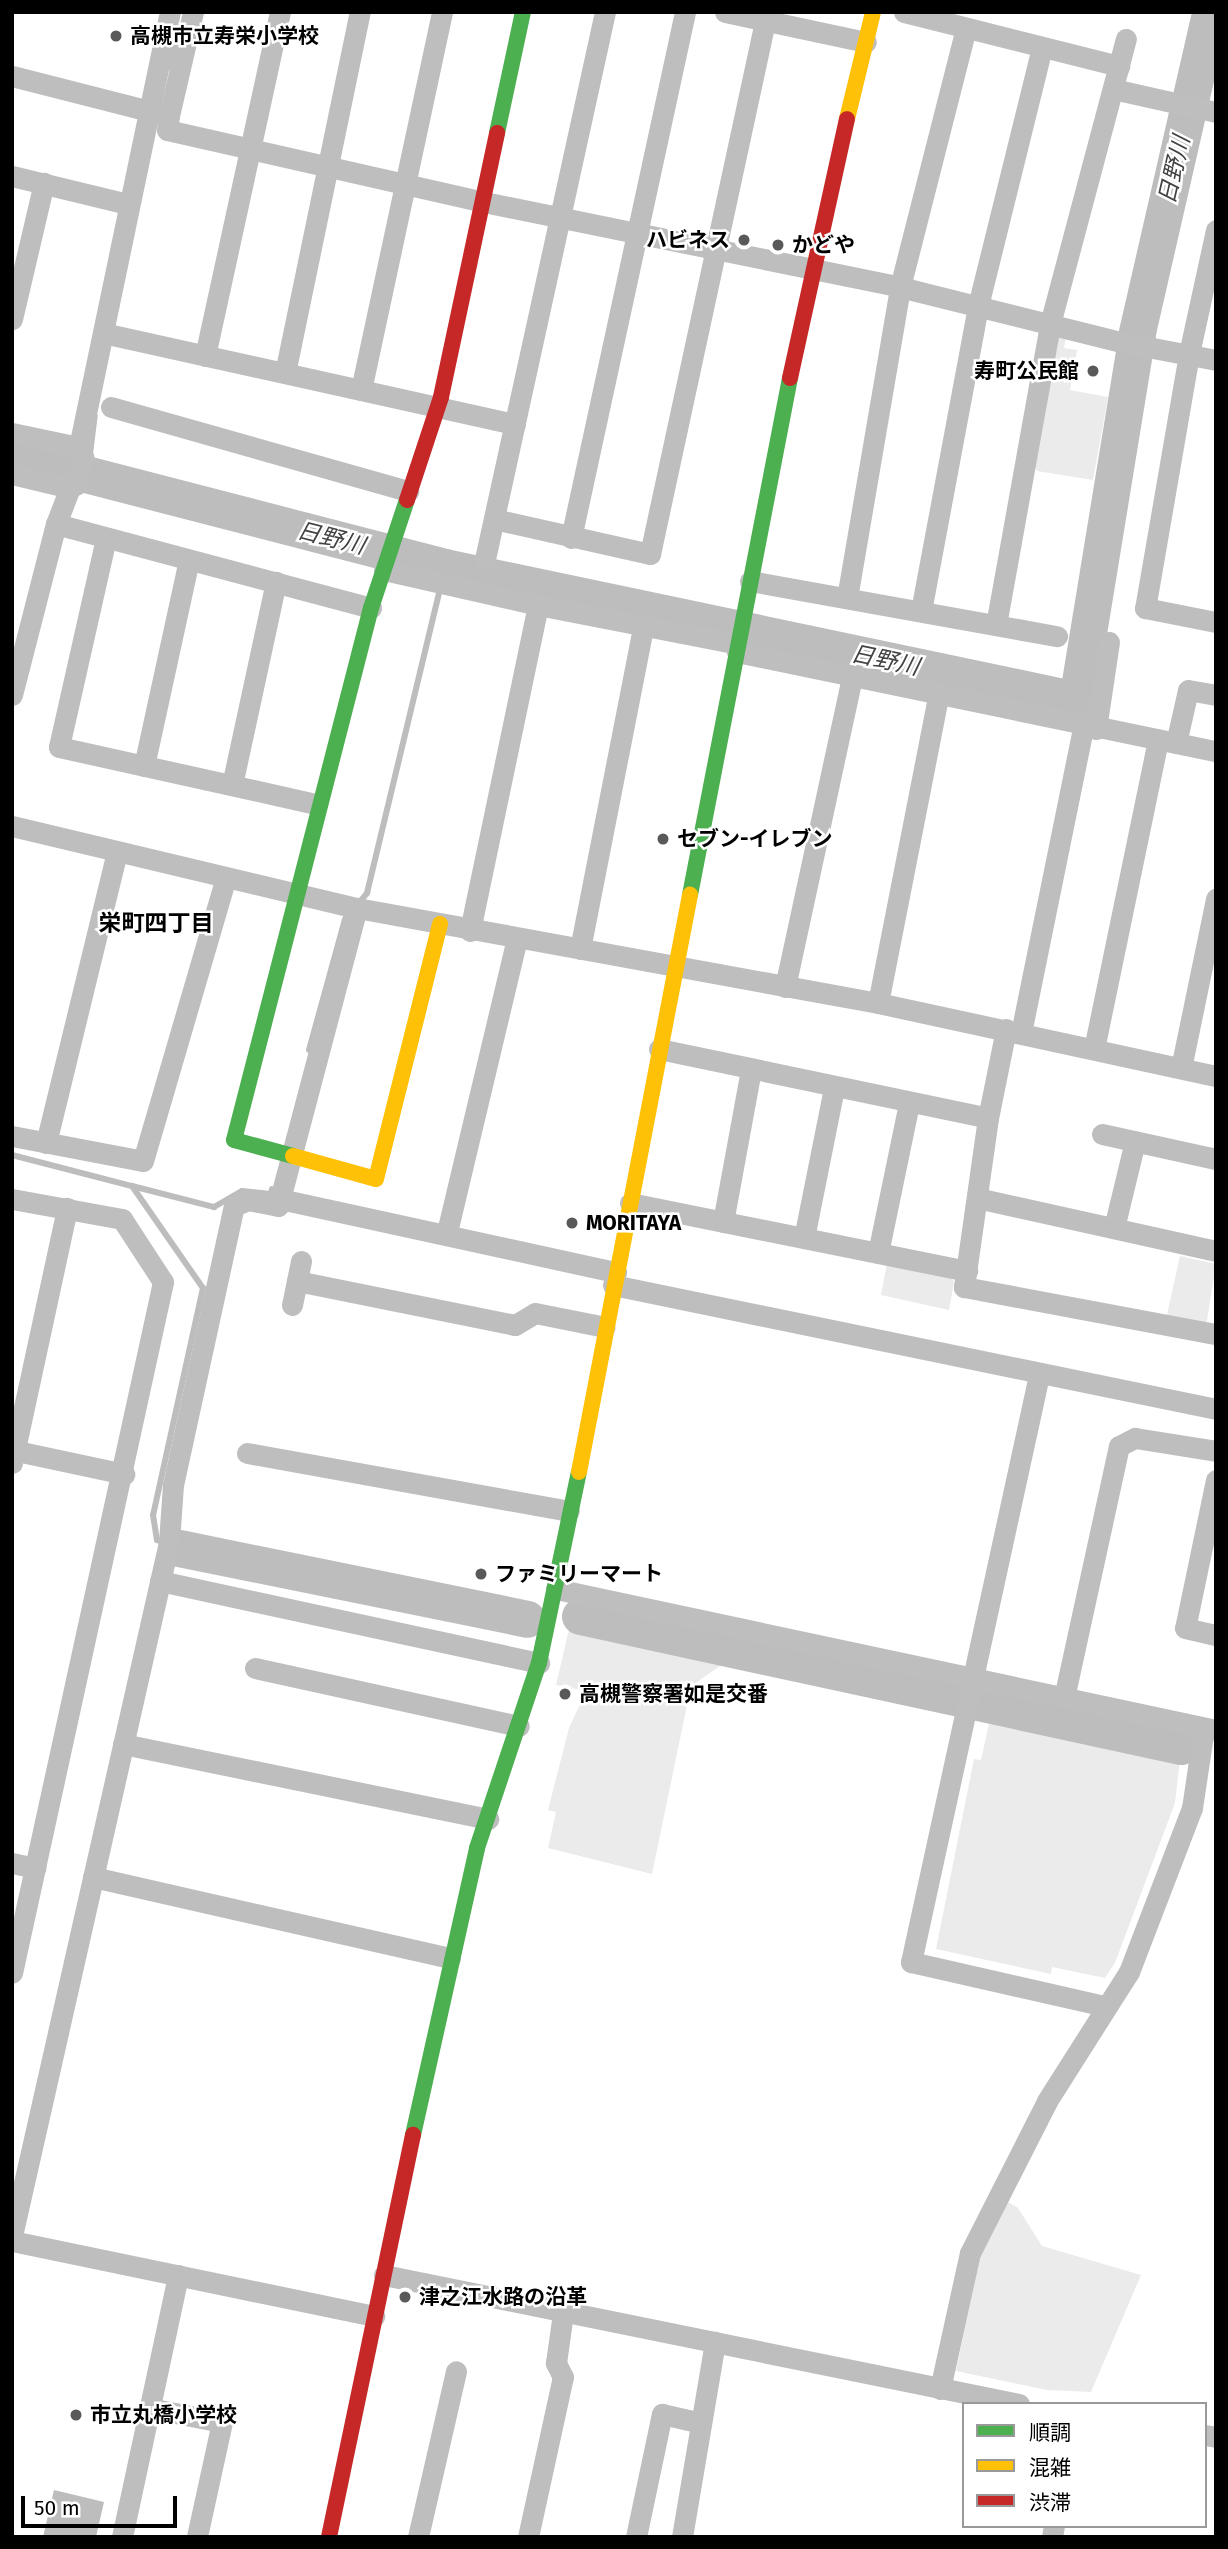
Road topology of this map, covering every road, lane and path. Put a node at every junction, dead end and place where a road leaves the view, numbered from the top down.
1 (170, 12) edge
2 (193, 12) edge
3 (280, 12) edge
4 (360, 12) edge
5 (442, 12) edge
6 (523, 12) edge
7 (605, 12) edge
8 (685, 12) edge
9 (725, 12) edge
10 (873, 12) edge
11 (904, 12) edge
12 (767, 17) edge
13 (966, 28) junction
14 (1126, 39) dead end
15 (866, 42) junction
16 (1042, 47) junction
17 (1119, 66) junction
18 (12, 76) edge
19 (1113, 89) junction
20 (1210, 110) edge
21 (146, 111) junction
22 (169, 116) junction
23 (251, 149) junction
24 (329, 167) junction
25 (12, 176) edge
26 (44, 183) junction
27 (406, 184) junction
28 (484, 202) junction
29 (128, 204) junction
30 (560, 218) junction
31 (1216, 230) edge
32 (637, 233) junction
33 (717, 250) junction
34 (811, 269) junction
35 (900, 287) junction
36 (978, 306) junction
37 (12, 319) edge
38 (1051, 324) junction
39 (103, 333) junction
40 (1189, 355) junction
41 (205, 356) junction
42 (1216, 360) edge
43 (285, 373) junction
44 (361, 390) junction
45 (111, 407) dead end
46 (438, 407) junction
47 (515, 424) junction
48 (12, 433) edge
49 (79, 447) junction
50 (12, 474) edge
51 (69, 488) junction
52 (408, 491) junction
53 (494, 519) junction
54 (56, 524) junction
55 (106, 538) junction
56 (571, 538) junction
57 (485, 559) dead end
58 (190, 560) junction
59 (384, 570) junction
60 (750, 581) junction
61 (276, 583) junction
62 (847, 598) junction
63 (538, 605) junction
64 (371, 608) junction
65 (920, 611) junction
66 (1216, 622) edge
67 (996, 625) junction
68 (643, 629) junction
69 (1058, 636) dead end
70 (1109, 642) dead end
71 (738, 648) junction
72 (852, 677) junction
73 (12, 695) edge
74 (1216, 695) edge
75 (938, 697) junction
76 (1090, 728) junction
77 (1167, 742) junction
78 (1216, 751) edge
79 (144, 766) junction
80 (232, 785) junction
81 (317, 804) junction
82 (12, 826) edge
83 (117, 852) junction
84 (226, 877) junction
85 (297, 895) junction
86 (1216, 899) edge
87 (357, 908) junction
88 (440, 925) junction
89 (470, 931) junction
90 (517, 938) junction
91 (580, 949) junction
92 (675, 967) junction
93 (785, 987) junction
94 (878, 1003) junction
95 (1014, 1031) junction
96 (659, 1049) junction
97 (1094, 1049) junction
98 (1181, 1068) junction
99 (751, 1070) junction
100 (1216, 1076) edge
101 (834, 1088) junction
102 (909, 1103) junction
103 (988, 1118) junction
104 (1102, 1134) dead end
105 (12, 1136) edge
106 (1135, 1142) junction
107 (46, 1143) junction
108 (290, 1156) junction
109 (1216, 1159) edge
110 (977, 1198) junction
111 (12, 1199) edge
112 (280, 1199) junction
113 (630, 1203) junction
114 (67, 1208) junction
115 (723, 1222) junction
116 (1114, 1228) junction
117 (447, 1232) junction
118 (804, 1238) junction
119 (1216, 1251) edge
120 (878, 1253) junction
121 (967, 1271) junction
122 (615, 1278) junction
123 (292, 1305) dead end
124 (605, 1327) junction
125 (1216, 1334) edge
126 (1039, 1375) junction
127 (1216, 1409) edge
128 (1216, 1451) edge
129 (247, 1453) dead end
130 (13, 1455) edge
131 (124, 1474) junction
132 (1216, 1480) edge
133 (569, 1511) junction
134 (160, 1581) junction
135 (556, 1589) junction
136 (1216, 1634) edge
137 (539, 1663) junction
138 (256, 1668) dead end
139 (971, 1694) junction
140 (1064, 1698) junction
141 (519, 1726) junction
142 (1210, 1729) edge
143 (123, 1744) junction
144 (488, 1819) junction
145 (12, 1863) edge
146 (35, 1868) junction
147 (93, 1877) junction
148 (450, 1958) junction
149 (12, 1973) edge
150 (1104, 2006) junction
151 (12, 2239) edge
152 (384, 2275) junction
153 (178, 2276) junction
154 (563, 2313) junction
155 (374, 2316) junction
156 (715, 2342) junction
157 (456, 2371) dead end
158 (940, 2389) junction
159 (1008, 2402) edge
160 (149, 2408) junction
161 (698, 2422) junction
162 (122, 2537) edge
163 (197, 2537) edge
164 (328, 2537) edge
165 (418, 2537) edge
166 (528, 2537) edge
167 (636, 2537) edge
168 (682, 2537) edge

1 - 21 street
2 - 22 street
3 - 23 street
4 - 24 street
5 - 27 street
6 - 28 street
7 - 30 street
8 - 32 street
9 - 12 street
10 - 15 street
11 - 13 street
12 - 15 street
12 - 33 street
13 - 16 street
13 - 35 street
14 - 17 street
15 - 34 street
16 - 17 street
16 - 36 street
17 - 19 street
18 - 21 street
19 - 20 street
19 - 38 street
21 - 22 street
21 - 29 street
22 - 23 street
23 - 24 street
23 - 41 street
24 - 27 street
24 - 43 street
25 - 26 street
26 - 29 street
26 - 37 street
27 - 28 street
27 - 44 street
28 - 30 street
28 - 46 street
29 - 39 street
30 - 32 street
30 - 47 street
31 - 40 street
32 - 33 street
32 - 56 street
33 - 34 street
33 - 56 street
34 - 35 street
34 - 60 street
35 - 36 street
35 - 62 street
36 - 38 street
36 - 65 street
38 - 40 street
38 - 67 street
39 - 41 street
39 - 49 street
40 - 42 street
40 - 66 street
41 - 43 street
43 - 44 street
44 - 46 street
45 - 52 street
46 - 47 street
46 - 52 street
47 - 53 street
48 - 49 street
49 - 51 street
50 - 51 street
51 - 54 street
52 - 59 street
53 - 56 street
53 - 57 street
54 - 55 street
54 - 73 street
55 - 58 street
55 - 79 street
58 - 61 street
58 - 79 street
59 - 63 street
59 - 64 street
60 - 62 street
60 - 71 street
61 - 64 street
61 - 80 street
62 - 65 street
63 - 68 street
63 - 89 street
64 - 81 street
65 - 67 street
67 - 69 street
68 - 71 street
68 - 91 street
70 - 76 street
71 - 72 street
71 - 92 street
72 - 75 street
72 - 93 street
74 - 77 street
75 - 76 street
75 - 94 street
76 - 77 street
76 - 95 street
77 - 78 street
77 - 97 street
79 - 80 street
80 - 81 street
81 - 85 street
82 - 83 street
83 - 84 street
83 - 107 street
84 - 85 street
84 - 107 street
85 - 87 street
85 - 108 street
86 - 98 street
87 - 88 street
87 - 108 street
88 - 89 street
88 - 108 street
89 - 90 street
90 - 91 street
90 - 117 street
91 - 92 street
92 - 93 street
92 - 96 street
93 - 94 street
94 - 95 street
95 - 97 street
95 - 103 street
96 - 99 street
96 - 113 street
97 - 98 street
98 - 100 street
99 - 101 street
99 - 115 street
101 - 102 street
101 - 118 street
102 - 103 street
102 - 120 street
103 - 110 street
104 - 106 street
105 - 107 street
106 - 109 street
106 - 116 street
108 - 112 street
110 - 116 street
110 - 121 street
111 - 114 street
112 - 117 street
112 - 134 street
113 - 115 street
113 - 122 street
114 - 130 street
114 - 131 street
115 - 118 street
116 - 119 street
117 - 122 street
118 - 120 street
120 - 121 street
121 - 125 street
122 - 124 street
122 - 126 street
123 - 124 street
124 - 133 street
126 - 127 street
126 - 139 street
128 - 140 street
129 - 133 street
130 - 131 street
131 - 146 street
132 - 136 street
133 - 135 street
134 - 137 street
134 - 143 street
135 - 137 street
135 - 139 street
137 - 141 street
138 - 141 street
139 - 140 street
139 - 150 street
140 - 142 street
141 - 144 street
142 - 150 street
143 - 144 street
143 - 147 street
144 - 148 street
145 - 146 street
146 - 149 street
147 - 148 street
147 - 151 street
148 - 152 street
150 - 158 street
151 - 153 street
152 - 154 street
152 - 155 street
153 - 155 street
153 - 160 street
154 - 156 street
154 - 166 street
155 - 164 street
156 - 158 street
156 - 161 street
157 - 165 street
158 - 159 street
160 - 162 street
160 - 163 street
161 - 167 street
161 - 168 street

